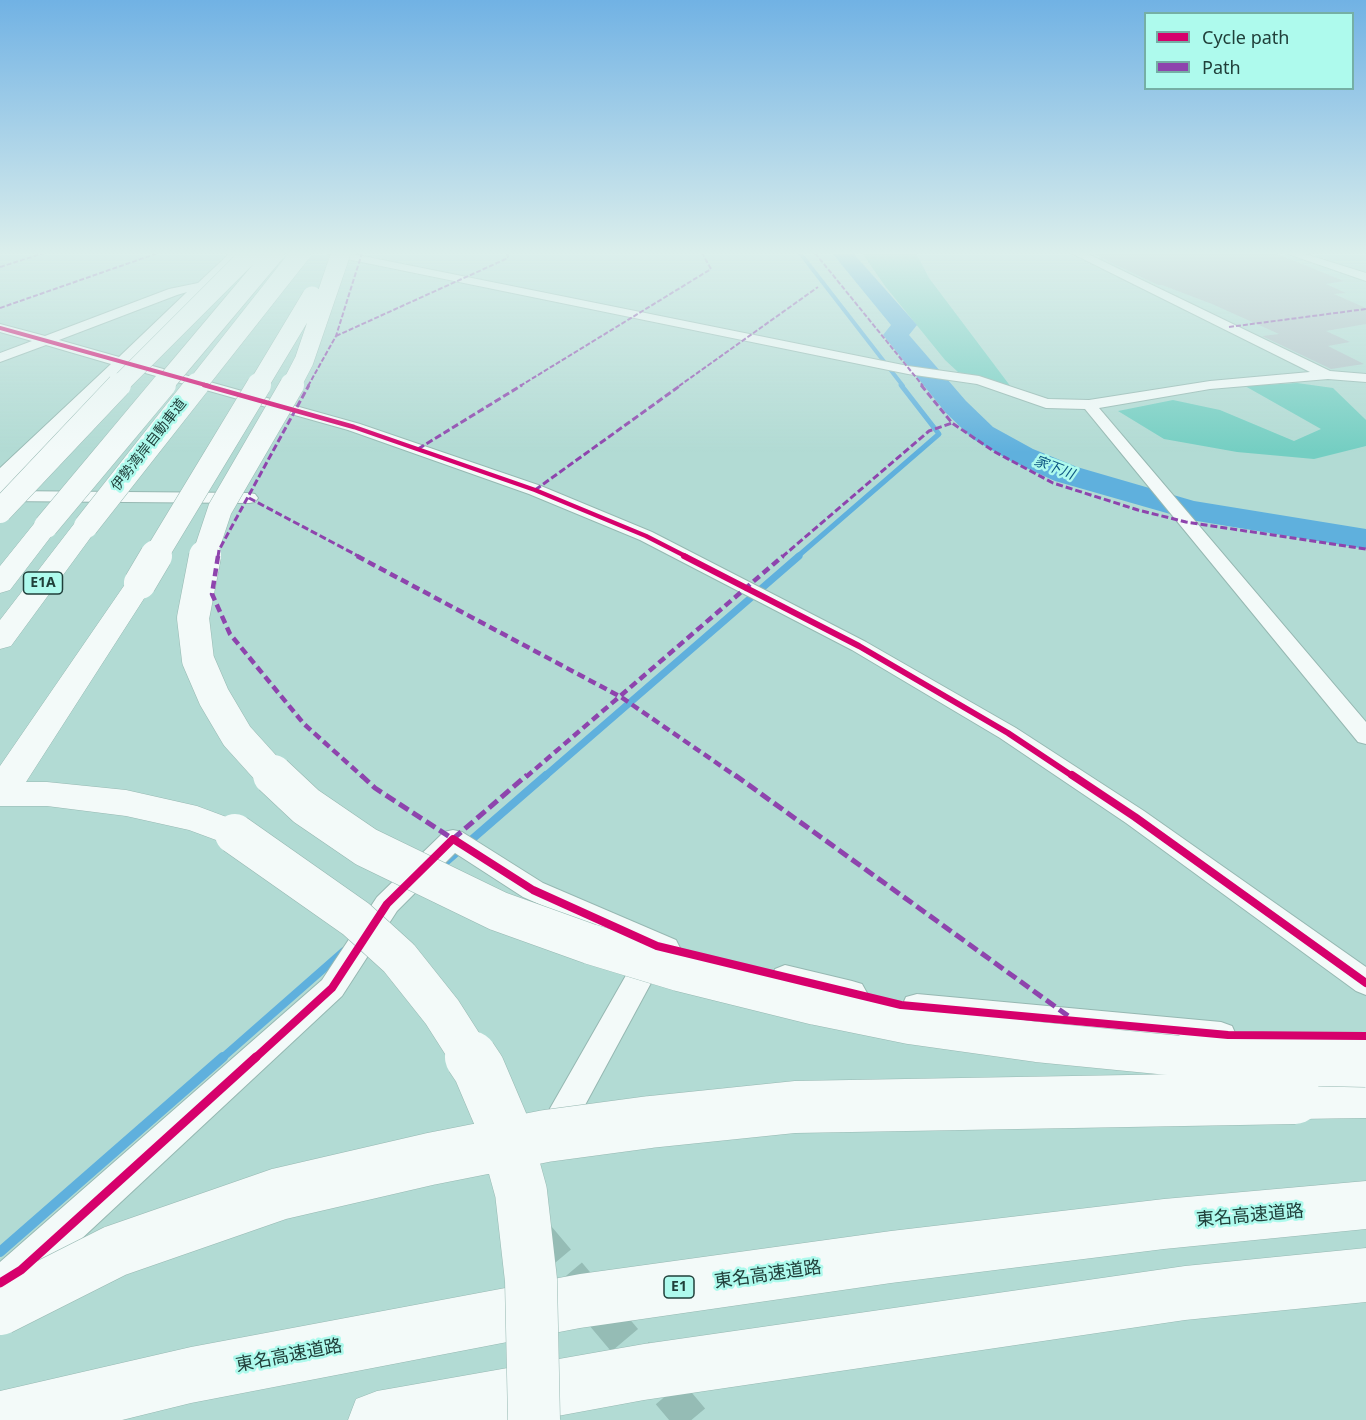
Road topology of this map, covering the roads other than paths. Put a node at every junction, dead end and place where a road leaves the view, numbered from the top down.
1 (101, 319) edge
2 (172, 319) edge
3 (180, 319) edge
4 (219, 319) edge
5 (249, 319) edge
6 (299, 319) edge
7 (318, 319) edge
8 (658, 319) edge
9 (1214, 319) edge
10 (0, 328) edge
11 (46, 340) junction
12 (0, 358) edge
13 (123, 371) junction
14 (1328, 375) junction
15 (1365, 379) edge
16 (1089, 405) junction
17 (0, 477) edge
18 (0, 486) edge
19 (0, 496) edge
20 (249, 498) dead end
21 (0, 511) edge
22 (0, 584) edge
23 (0, 640) edge
24 (1366, 736) edge
25 (0, 792) edge
26 (657, 946) junction
27 (1366, 983) edge
28 (1366, 1036) edge
29 (1366, 1061) edge
30 (1366, 1097) edge
31 (529, 1201) dead end
32 (1366, 1205) edge
33 (1366, 1275) edge
34 (0, 1284) edge
35 (0, 1309) edge
36 (0, 1420) edge
37 (377, 1420) edge
38 (534, 1420) edge

1 - 11 street
2 - 13 street
3 - 13 highway, bridge
4 - 22 highway, 伊勢湾岸自動車道 / E1A, bridge
5 - 23 highway, 伊勢湾岸自動車道 / E1A, bridge
6 - 25 highway, bridge
7 - 29 highway, bridge
8 - 16 street
9 - 14 street
10 - 11 street
11 - 12 street
11 - 13 street
13 - 17 street
13 - 18 highway, bridge
13 - 21 highway, bridge
13 - 27 street
14 - 15 street
14 - 16 street
16 - 24 street
19 - 20 street
25 - 38 highway, bridge
26 - 28 street
26 - 31 street
26 - 34 street
30 - 35 highway, bridge
32 - 36 highway, 東名高速道路 / E1
33 - 37 highway

